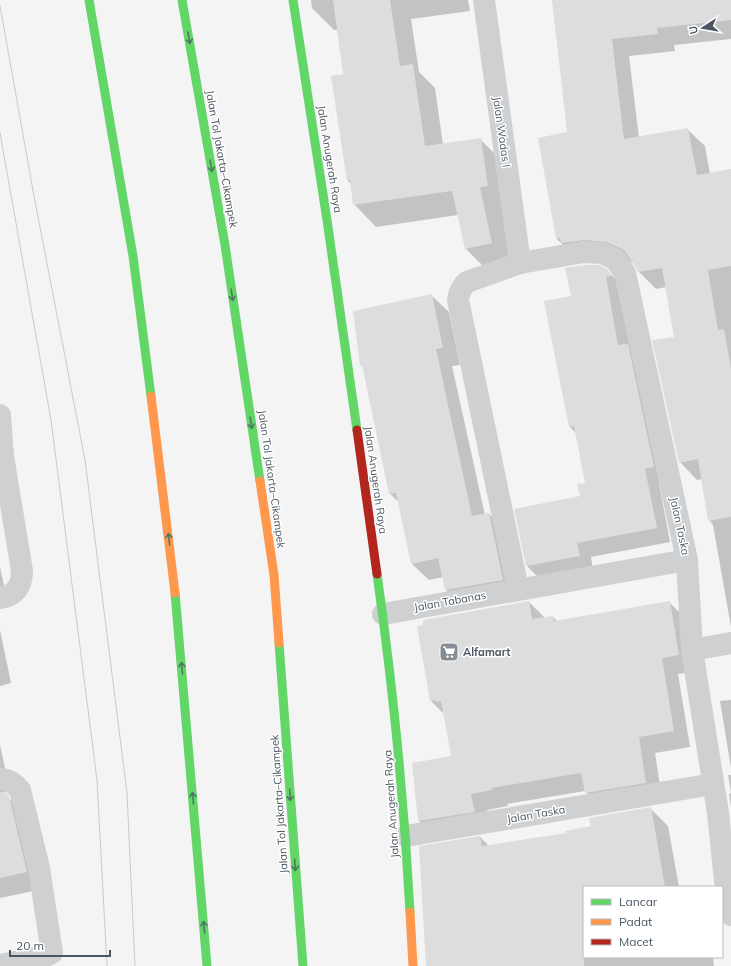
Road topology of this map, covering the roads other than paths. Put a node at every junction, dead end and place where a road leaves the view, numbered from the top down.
1 (89, 0) edge
2 (182, 0) edge
3 (293, 0) edge
4 (484, 0) edge
5 (520, 263) junction
6 (0, 415) edge
7 (687, 560) junction
8 (518, 589) junction
9 (0, 598) edge
10 (383, 614) junction
11 (731, 643) edge
12 (692, 650) junction
13 (0, 779) edge
14 (713, 784) junction
15 (406, 836) junction
16 (731, 915) edge
17 (0, 965) edge
18 (207, 966) edge
19 (303, 966) edge
20 (413, 966) edge

18 -> 1 main road
2 -> 19 main road, Jalan Tol Jakarta–Cikampek
3 - 10 main road, Jalan Anugerah Raya
4 - 5 street, Jalan Wadas I
5 - 7 street, Jalan Taska
5 - 8 street
6 - 9 street
7 - 8 street, Jalan Tabanas
7 - 12 street, Jalan Taska
8 - 10 street, Jalan Tabanas
10 - 15 main road, Jalan Anugerah Raya
11 - 12 street
12 - 14 street, Jalan Taska
13 - 17 street
14 - 15 street, Jalan Taska
14 - 16 street, Jalan Taska
15 - 20 main road, Jalan Anugerah Raya

